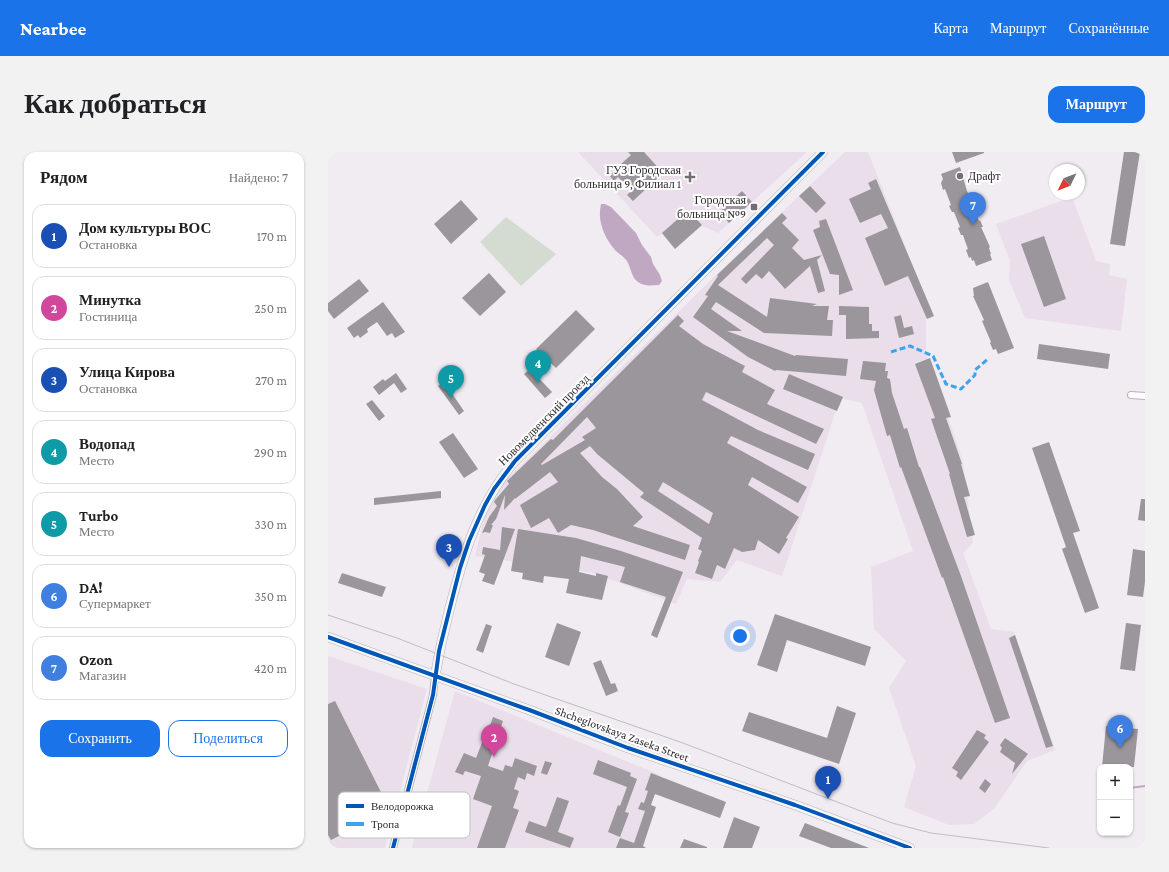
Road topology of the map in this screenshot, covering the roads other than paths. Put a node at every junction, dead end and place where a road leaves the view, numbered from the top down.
1 (823, 152) edge
2 (1131, 395) dead end
3 (1145, 396) edge
4 (328, 637) edge
5 (435, 676) junction
6 (408, 792) edge
7 (396, 838) edge
8 (393, 848) edge
9 (910, 848) edge

1 - 5 street, Новомедвенский проезд
2 - 3 street
4 - 5 street, Shcheglovskaya Zaseka Street
5 - 6 street, Новомедвенский проезд
5 - 9 street, Shcheglovskaya Zaseka Street
7 - 8 street, Новомедвенский проезд

